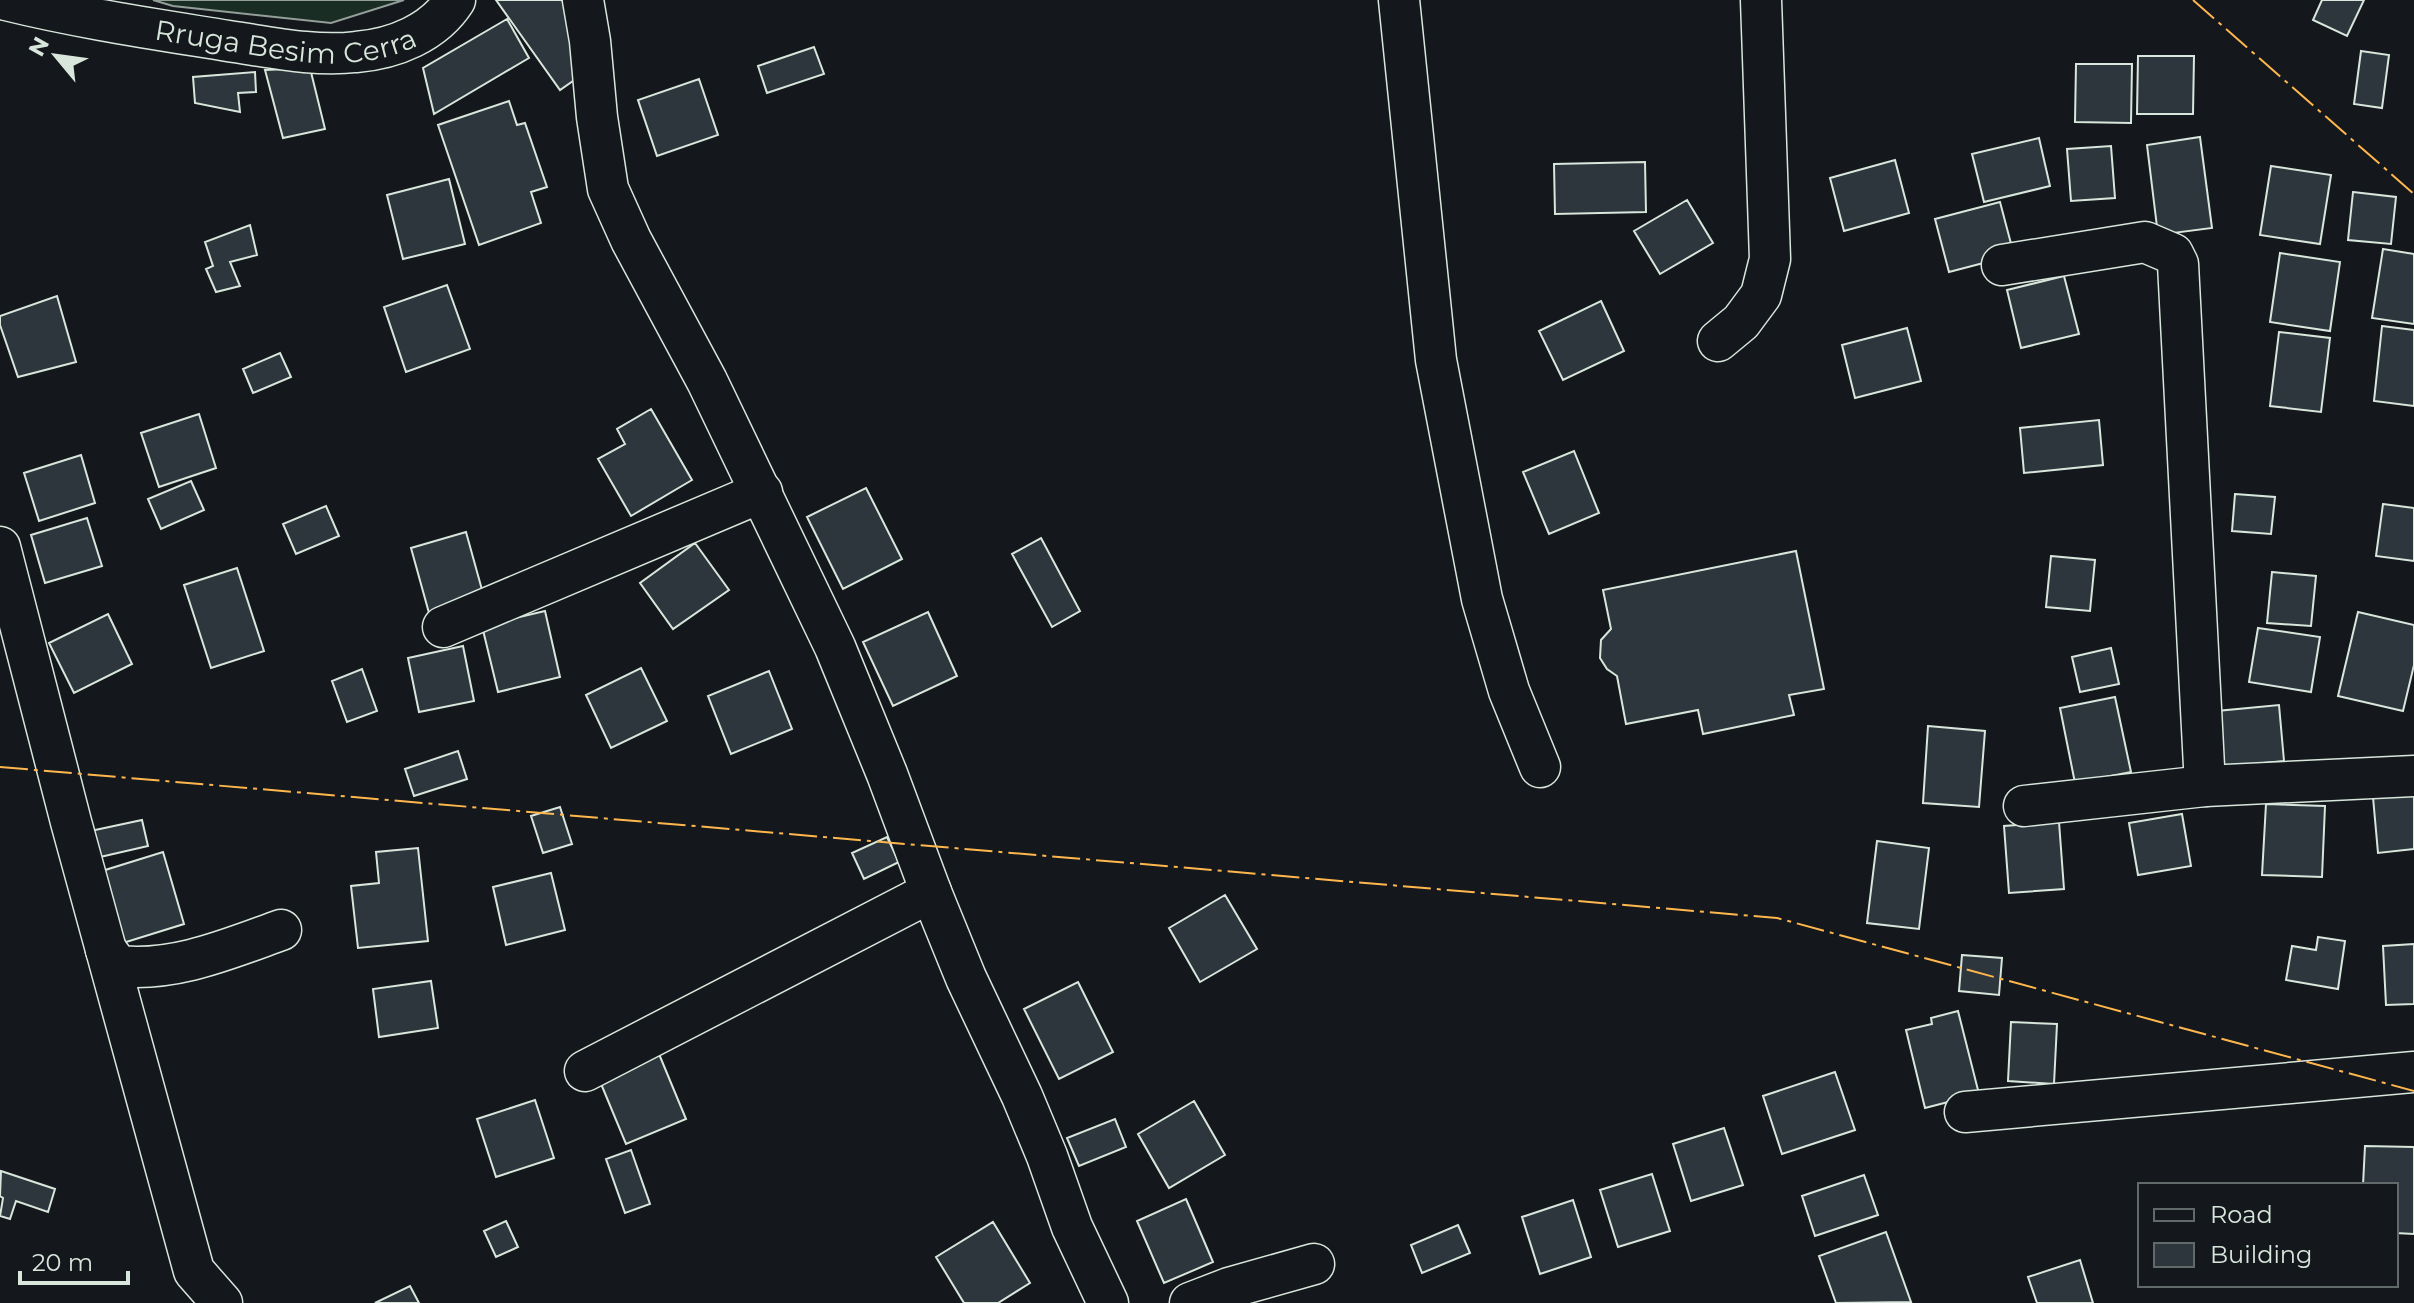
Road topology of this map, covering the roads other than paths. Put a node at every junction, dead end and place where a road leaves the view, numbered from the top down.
1 (6, 0) edge
2 (455, 0) edge
3 (583, 0) edge
4 (1399, 0) edge
5 (1761, 0) edge
6 (2002, 265) dead end
7 (1718, 341) dead end
8 (762, 492) junction
9 (0, 547) edge
10 (443, 627) dead end
11 (1540, 767) dead end
12 (2414, 776) edge
13 (2205, 786) junction
14 (2024, 806) dead end
15 (928, 884) junction
16 (281, 930) dead end
17 (106, 950) junction
18 (613, 1034) dead end
19 (585, 1071) dead end
20 (2414, 1072) edge
21 (1965, 1112) dead end
22 (1314, 1264) dead end
23 (222, 1303) edge
24 (1108, 1303) edge
25 (1190, 1303) edge

1 - 2 street, Rruga Besim Cerra
3 - 8 street
4 - 11 street
5 - 7 street
6 - 13 street
8 - 10 street
8 - 15 street
9 - 17 street
12 - 13 street
13 - 14 street
15 - 18 street
15 - 19 street
15 - 24 street
16 - 17 street
17 - 23 street
20 - 21 street
22 - 25 street

